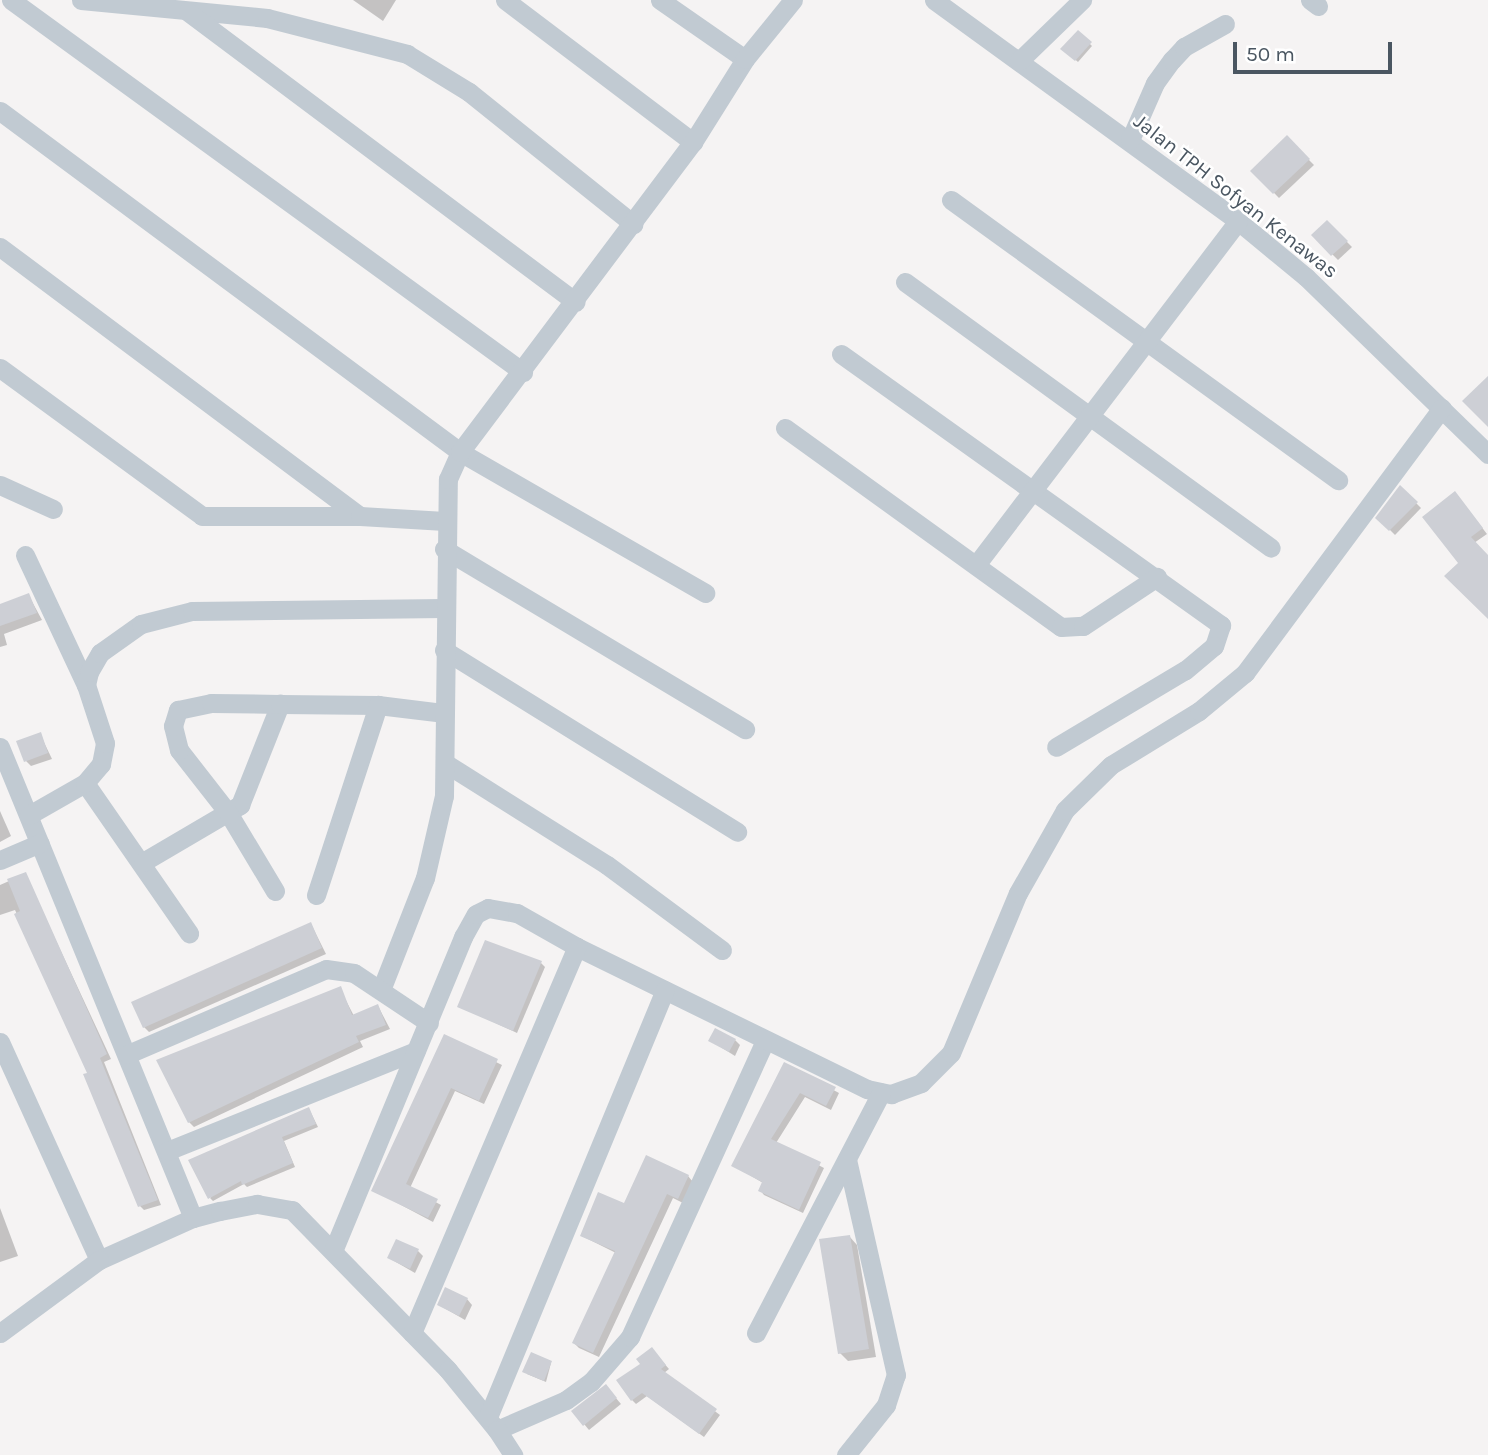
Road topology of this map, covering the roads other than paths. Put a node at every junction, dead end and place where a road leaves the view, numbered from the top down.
1 (11, 0) edge
2 (81, 0) edge
3 (505, 0) edge
4 (660, 0) edge
5 (793, 0) edge
6 (934, 0) edge
7 (1082, 0) edge
8 (188, 12) junction
9 (1225, 24) dead end
10 (745, 59) junction
11 (1019, 61) junction
12 (0, 111) edge
13 (1130, 140) junction
14 (692, 142) junction
15 (951, 200) dead end
16 (1238, 221) junction
17 (632, 223) junction
18 (0, 247) edge
19 (905, 282) dead end
20 (575, 302) junction
21 (1148, 340) junction
22 (841, 354) dead end
23 (0, 368) edge
24 (523, 372) junction
25 (1442, 408) junction
26 (1088, 419) junction
27 (785, 428) dead end
28 (460, 452) junction
29 (1488, 454) edge
30 (1338, 480) dead end
31 (0, 485) edge
32 (1034, 491) junction
33 (53, 509) dead end
34 (360, 516) junction
35 (445, 521) junction
36 (1271, 548) dead end
37 (444, 549) junction
38 (24, 555) dead end
39 (976, 565) junction
40 (1157, 577) junction
41 (705, 593) dead end
42 (444, 608) junction
43 (443, 650) junction
44 (86, 685) junction
45 (280, 704) junction
46 (378, 705) junction
47 (443, 713) junction
48 (745, 729) dead end
49 (0, 747) edge
50 (1056, 747) dead end
51 (445, 763) junction
52 (85, 783) junction
53 (229, 814) junction
54 (29, 815) junction
55 (737, 832) dead end
56 (40, 844) junction
57 (0, 860) edge
58 (143, 862) junction
59 (275, 891) dead end
60 (316, 895) dead end
61 (189, 933) dead end
62 (577, 947) junction
63 (722, 950) dead end
64 (381, 990) junction
65 (665, 990) junction
66 (429, 1023) junction
67 (765, 1041) junction
68 (0, 1042) edge
69 (416, 1051) junction
70 (128, 1054) junction
71 (881, 1093) junction
72 (167, 1151) junction
73 (847, 1160) junction
74 (193, 1219) junction
75 (333, 1251) junction
76 (99, 1260) junction
77 (0, 1333) edge
78 (412, 1333) junction
79 (756, 1333) dead end
80 (492, 1423) junction
81 (513, 1455) edge
82 (846, 1455) edge

1 - 24 street
2 - 8 street
3 - 14 street
4 - 10 street
5 - 10 street
6 - 11 street, Jalan TPH Sofyan Kenawas
7 - 11 street
8 - 17 street
8 - 20 street
9 - 13 street
10 - 14 street
11 - 13 street, Jalan TPH Sofyan Kenawas
12 - 28 street
13 - 16 street, Jalan TPH Sofyan Kenawas
14 - 17 street
15 - 21 street
16 - 21 street
16 - 25 street, Jalan TPH Sofyan Kenawas
17 - 20 street
18 - 34 street
19 - 26 street
20 - 24 street
21 - 26 street
21 - 30 street
22 - 32 street
23 - 34 street
24 - 28 street
25 - 29 street, Jalan TPH Sofyan Kenawas
25 - 71 street
26 - 32 street
26 - 36 street
27 - 39 street
28 - 35 street
28 - 41 street
31 - 33 street
32 - 39 street
32 - 40 street
34 - 35 street
35 - 37 street
37 - 42 street
37 - 48 street
38 - 44 street
39 - 40 street
40 - 50 street
42 - 43 street
42 - 44 street
43 - 47 street
43 - 55 street
44 - 52 street
45 - 46 street
45 - 53 street
45 - 53 street
46 - 47 street
46 - 60 street
47 - 51 street
49 - 54 street
51 - 63 street
51 - 64 street
52 - 54 street
52 - 58 street
53 - 58 street
53 - 59 street
54 - 56 street
56 - 57 street
56 - 70 street
58 - 61 street
62 - 65 street
62 - 66 street
62 - 78 street
64 - 66 street
64 - 70 street
65 - 67 street
65 - 80 street
66 - 69 street
67 - 71 street
67 - 80 street
68 - 76 street
69 - 72 street
69 - 75 street
70 - 72 street
71 - 73 street
72 - 74 street
73 - 79 street
73 - 82 street
74 - 75 street
74 - 76 street
75 - 78 street
76 - 77 street
78 - 80 street
80 - 81 street

